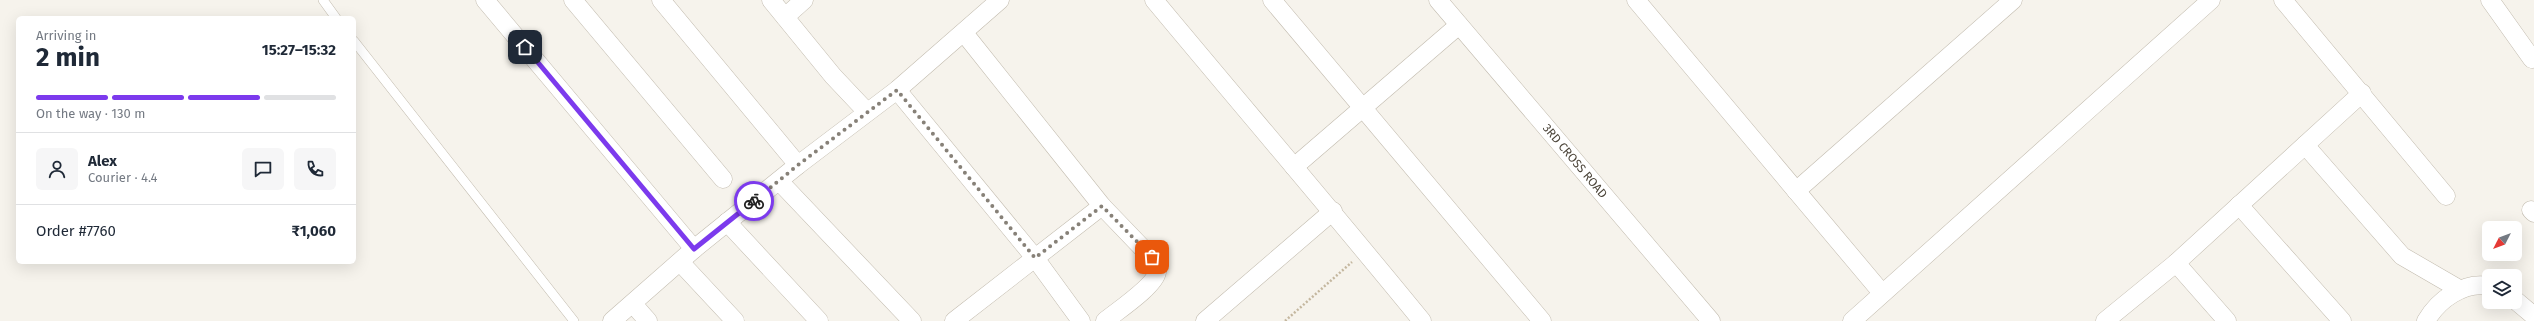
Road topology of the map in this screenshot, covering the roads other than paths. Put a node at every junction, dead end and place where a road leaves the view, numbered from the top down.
1 (322, 0) edge
2 (485, 0) edge
3 (573, 0) edge
4 (661, 0) edge
5 (770, 0) edge
6 (804, 0) edge
7 (1000, 0) edge
8 (1154, 0) edge
9 (1272, 0) edge
10 (1438, 0) edge
11 (1636, 0) edge
12 (2013, 0) edge
13 (2211, 0) edge
14 (2283, 0) edge
15 (2490, 0) edge
16 (334, 16) edge
17 (785, 17) junction
18 (1459, 25) junction
19 (964, 33) junction
20 (356, 44) edge
21 (2532, 59) dead end
22 (897, 90) junction
23 (2362, 93) junction
24 (1363, 106) junction
25 (867, 112) junction
26 (2306, 145) junction
27 (798, 165) junction
28 (1294, 167) junction
29 (723, 179) dead end
30 (779, 181) junction
31 (1796, 191) junction
32 (2446, 196) dead end
33 (2239, 205) junction
34 (1102, 206) junction
35 (1332, 211) junction
36 (727, 222) junction
37 (694, 249) junction
38 (1035, 258) junction
39 (680, 262) junction
40 (2176, 262) junction
41 (2482, 287) edge
42 (2459, 289) junction
43 (1882, 293) junction
44 (633, 304) junction
45 (2522, 306) edge
46 (2534, 316) edge
47 (2106, 320) edge
48 (574, 321) edge
49 (612, 321) edge
50 (648, 321) edge
51 (735, 321) edge
52 (819, 321) edge
53 (912, 321) edge
54 (954, 321) edge
55 (1081, 321) edge
56 (1106, 321) edge
57 (1205, 321) edge
58 (1422, 321) edge
59 (1542, 321) edge
60 (1711, 321) edge
61 (1852, 321) edge
62 (2227, 321) edge
63 (2342, 321) edge
64 (2426, 321) edge

1 - 16 lane
2 - 37 street
3 - 29 street
4 - 27 street
5 - 17 street
6 - 17 street
7 - 19 street
8 - 28 street
9 - 24 street
10 - 18 street, 3RD CROSS ROAD
11 - 31 street
12 - 31 street
13 - 43 street
14 - 23 street
15 - 21 street
17 - 25 street
18 - 24 street
18 - 60 street, 3RD CROSS ROAD
19 - 22 street
19 - 34 street
20 - 48 lane
22 - 25 street
22 - 38 street
23 - 26 street
23 - 32 street
24 - 28 street
24 - 59 street
25 - 27 street
26 - 33 street
26 - 42 street
27 - 30 street
28 - 35 street
30 - 36 street
30 - 53 street
31 - 43 street
33 - 40 street
33 - 63 street
34 - 38 street
34 - 56 street
35 - 57 street
35 - 58 street
36 - 37 street
36 - 52 street
37 - 39 street
38 - 54 street
38 - 55 street
39 - 44 street
39 - 51 street
40 - 47 street
40 - 62 street
41 - 42 street
42 - 64 street
43 - 61 street
44 - 49 street
44 - 50 street
45 - 46 street

